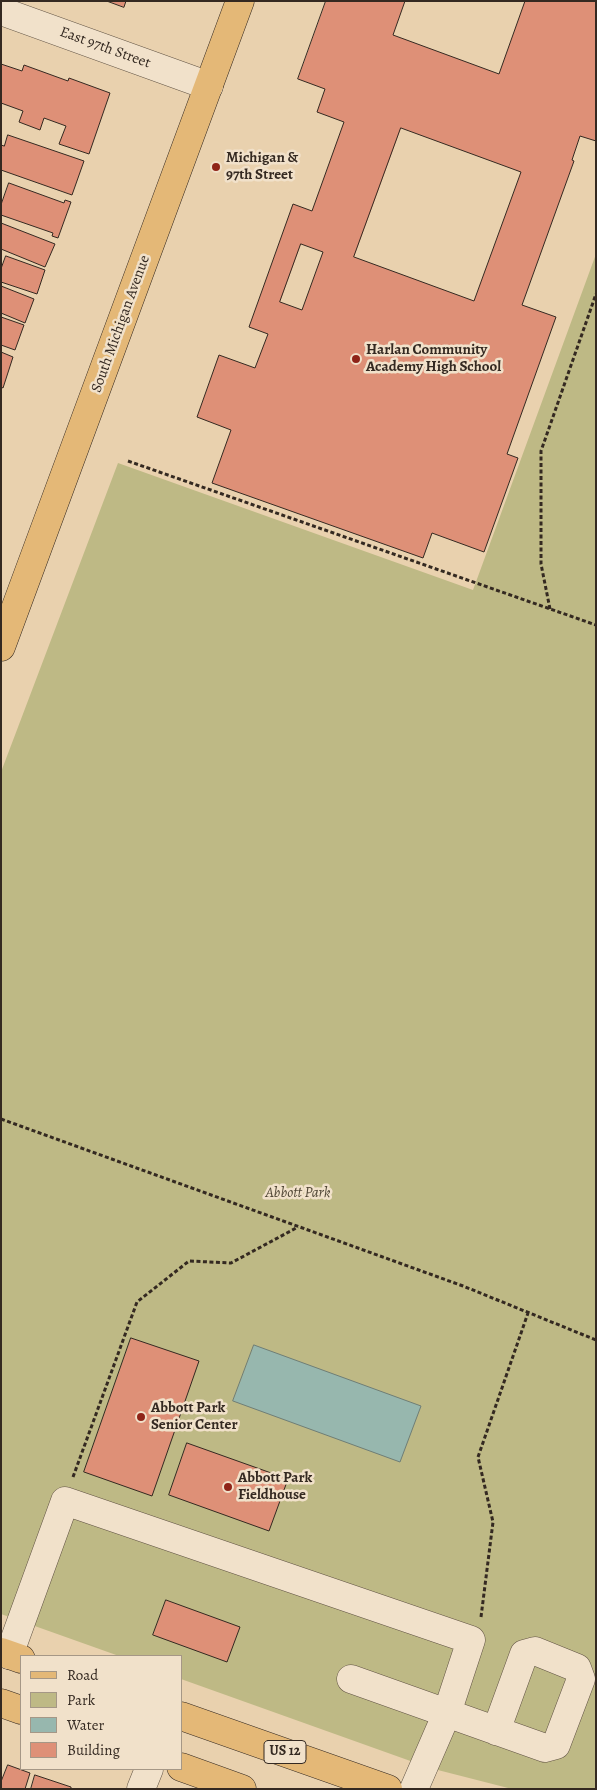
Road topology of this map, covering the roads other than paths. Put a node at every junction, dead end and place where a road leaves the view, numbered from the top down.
1 (240, 1) edge
2 (1, 11) edge
3 (209, 86) junction
4 (1, 647) edge
5 (10, 1655) edge
6 (351, 1679) dead end
7 (1, 1703) edge
8 (20, 1710) edge
9 (447, 1713) junction
10 (182, 1716) edge
11 (496, 1730) dead end
12 (182, 1767) edge
13 (148, 1770) edge
14 (142, 1789) edge
15 (242, 1789) edge
16 (388, 1789) edge
17 (414, 1789) edge

1 - 3 main road, South Michigan Avenue
2 - 3 street, East 97th Street
3 - 4 main road, South Michigan Avenue
5 - 9 street
6 - 9 street
7 - 8 main road
9 - 11 street
9 - 17 street
10 - 16 main road, US 12
12 - 15 main road
13 - 14 street

